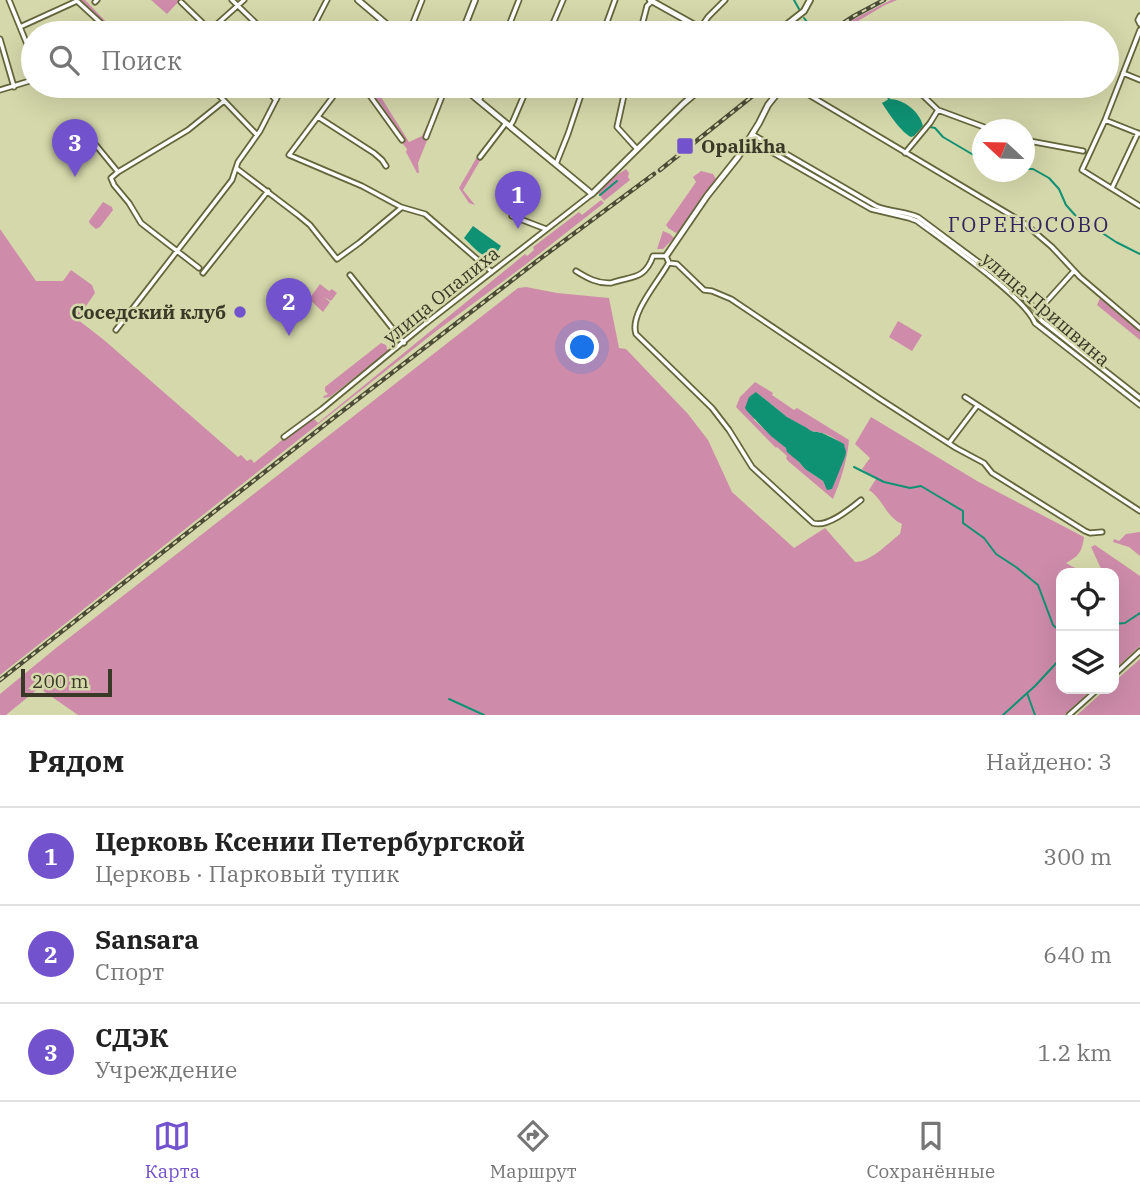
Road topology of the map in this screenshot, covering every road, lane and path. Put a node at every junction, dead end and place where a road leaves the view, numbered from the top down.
1 (9, 0) edge
2 (232, 0) edge
3 (244, 0) edge
4 (327, 0) edge
5 (358, 0) edge
6 (422, 0) edge
7 (475, 0) edge
8 (519, 0) edge
9 (563, 0) edge
10 (615, 0) edge
11 (652, 0) edge
12 (725, 0) edge
13 (77, 1) edge
14 (811, 1) edge
15 (181, 2) edge
16 (238, 5) junction
17 (1140, 16) edge
18 (33, 21) edge
19 (98, 21) edge
20 (199, 21) edge
21 (221, 21) edge
22 (254, 21) edge
23 (316, 21) edge
24 (383, 21) edge
25 (414, 21) edge
26 (466, 21) edge
27 (511, 21) edge
28 (555, 21) edge
29 (607, 21) edge
30 (643, 21) edge
31 (683, 21) edge
32 (705, 21) edge
33 (791, 21) edge
34 (1140, 24) edge
35 (20, 27) edge
36 (1140, 30) edge
37 (0, 39) edge
38 (1123, 73) junction
39 (1140, 80) edge
40 (1119, 83) edge
41 (21, 84) edge
42 (14, 87) junction
43 (0, 90) edge
44 (221, 98) edge
45 (332, 98) edge
46 (372, 98) edge
47 (441, 98) edge
48 (476, 98) edge
49 (523, 98) edge
50 (580, 98) edge
51 (623, 98) edge
52 (690, 98) edge
53 (774, 98) edge
54 (814, 98) edge
55 (924, 98) edge
56 (1113, 98) edge
57 (276, 100) edge
58 (479, 100) joint
59 (224, 101) junction
60 (938, 110) junction
61 (317, 117) junction
62 (1105, 120) junction
63 (972, 123) edge
64 (508, 124) junction
65 (86, 133) dead end
66 (1139, 133) edge
67 (752, 134) junction
68 (257, 135) junction
69 (426, 137) dead end
70 (749, 139) junction
71 (402, 140) dead end
72 (1035, 142) edge
73 (637, 149) junction
74 (1083, 150) dead end
75 (905, 153) junction
76 (480, 157) dead end
77 (556, 164) junction
78 (386, 166) dead end
79 (236, 168) junction
80 (118, 172) junction
81 (1112, 188) junction
82 (268, 191) junction
83 (592, 194) junction
84 (1140, 206) edge
85 (401, 207) junction
86 (512, 216) dead end
87 (546, 229) junction
88 (177, 251) junction
89 (667, 259) junction
90 (200, 268) dead end
91 (576, 271) dead end
92 (1074, 271) junction
93 (492, 272) junction
94 (204, 273) dead end
95 (350, 275) dead end
96 (1038, 311) junction
97 (1140, 328) edge
98 (116, 330) dead end
99 (404, 343) junction
100 (965, 397) dead end
101 (1140, 398) edge
102 (978, 405) junction
103 (1140, 405) edge
104 (284, 437) dead end
105 (949, 443) junction
106 (861, 500) dead end
107 (1140, 511) edge
108 (1102, 532) dead end
109 (1140, 651) edge
110 (1119, 670) edge
111 (1092, 694) edge
112 (1069, 715) edge

1 - 35 street
2 - 16 street
3 - 16 street
4 - 23 street
5 - 24 street
6 - 25 street
7 - 26 street
8 - 27 street
9 - 28 street
10 - 29 street
11 - 30 street
11 - 31 street
12 - 32 street
13 - 18 street
13 - 19 street
14 - 33 street
15 - 20 street
16 - 21 street
16 - 22 street
17 - 34 street
36 - 38 street
37 - 42 street
38 - 39 street
38 - 40 street
41 - 42 street
42 - 43 street
44 - 59 street
45 - 61 street
46 - 71 street
47 - 69 street
48 - 58 street
49 - 64 street
50 - 77 street
51 - 73 street
52 - 73 street, улица Опалиха
53 - 67 street
54 - 75 street
55 - 60 street
56 - 62 street
57 - 68 street
58 - 64 street
59 - 68 street
59 - 80 street
60 - 63 street
60 - 75 street
61 - 78 street
61 - 85 street
62 - 66 street
62 - 81 street
64 - 76 street
64 - 77 street
65 - 80 street
66 - 81 street
67 - 70 street
67 - 96 street
68 - 79 street
70 - 89 street
70 - 103 street, улица Пришвина
72 - 74 street
73 - 83 street, улица Опалиха
75 - 92 street
77 - 83 street
79 - 82 street
79 - 88 street
80 - 88 street
81 - 84 street
82 - 85 street
82 - 94 street
83 - 87 street, улица Опалиха
85 - 93 street
86 - 87 street
87 - 93 street, улица Опалиха
88 - 90 street
88 - 98 street
89 - 91 street
89 - 105 street
89 - 106 street
92 - 96 street
92 - 97 street
93 - 99 street, улица Опалиха
95 - 99 street
96 - 101 street
99 - 104 street, улица Опалиха
100 - 102 street
102 - 105 street
102 - 107 street
105 - 108 street
109 - 110 street
111 - 112 street

